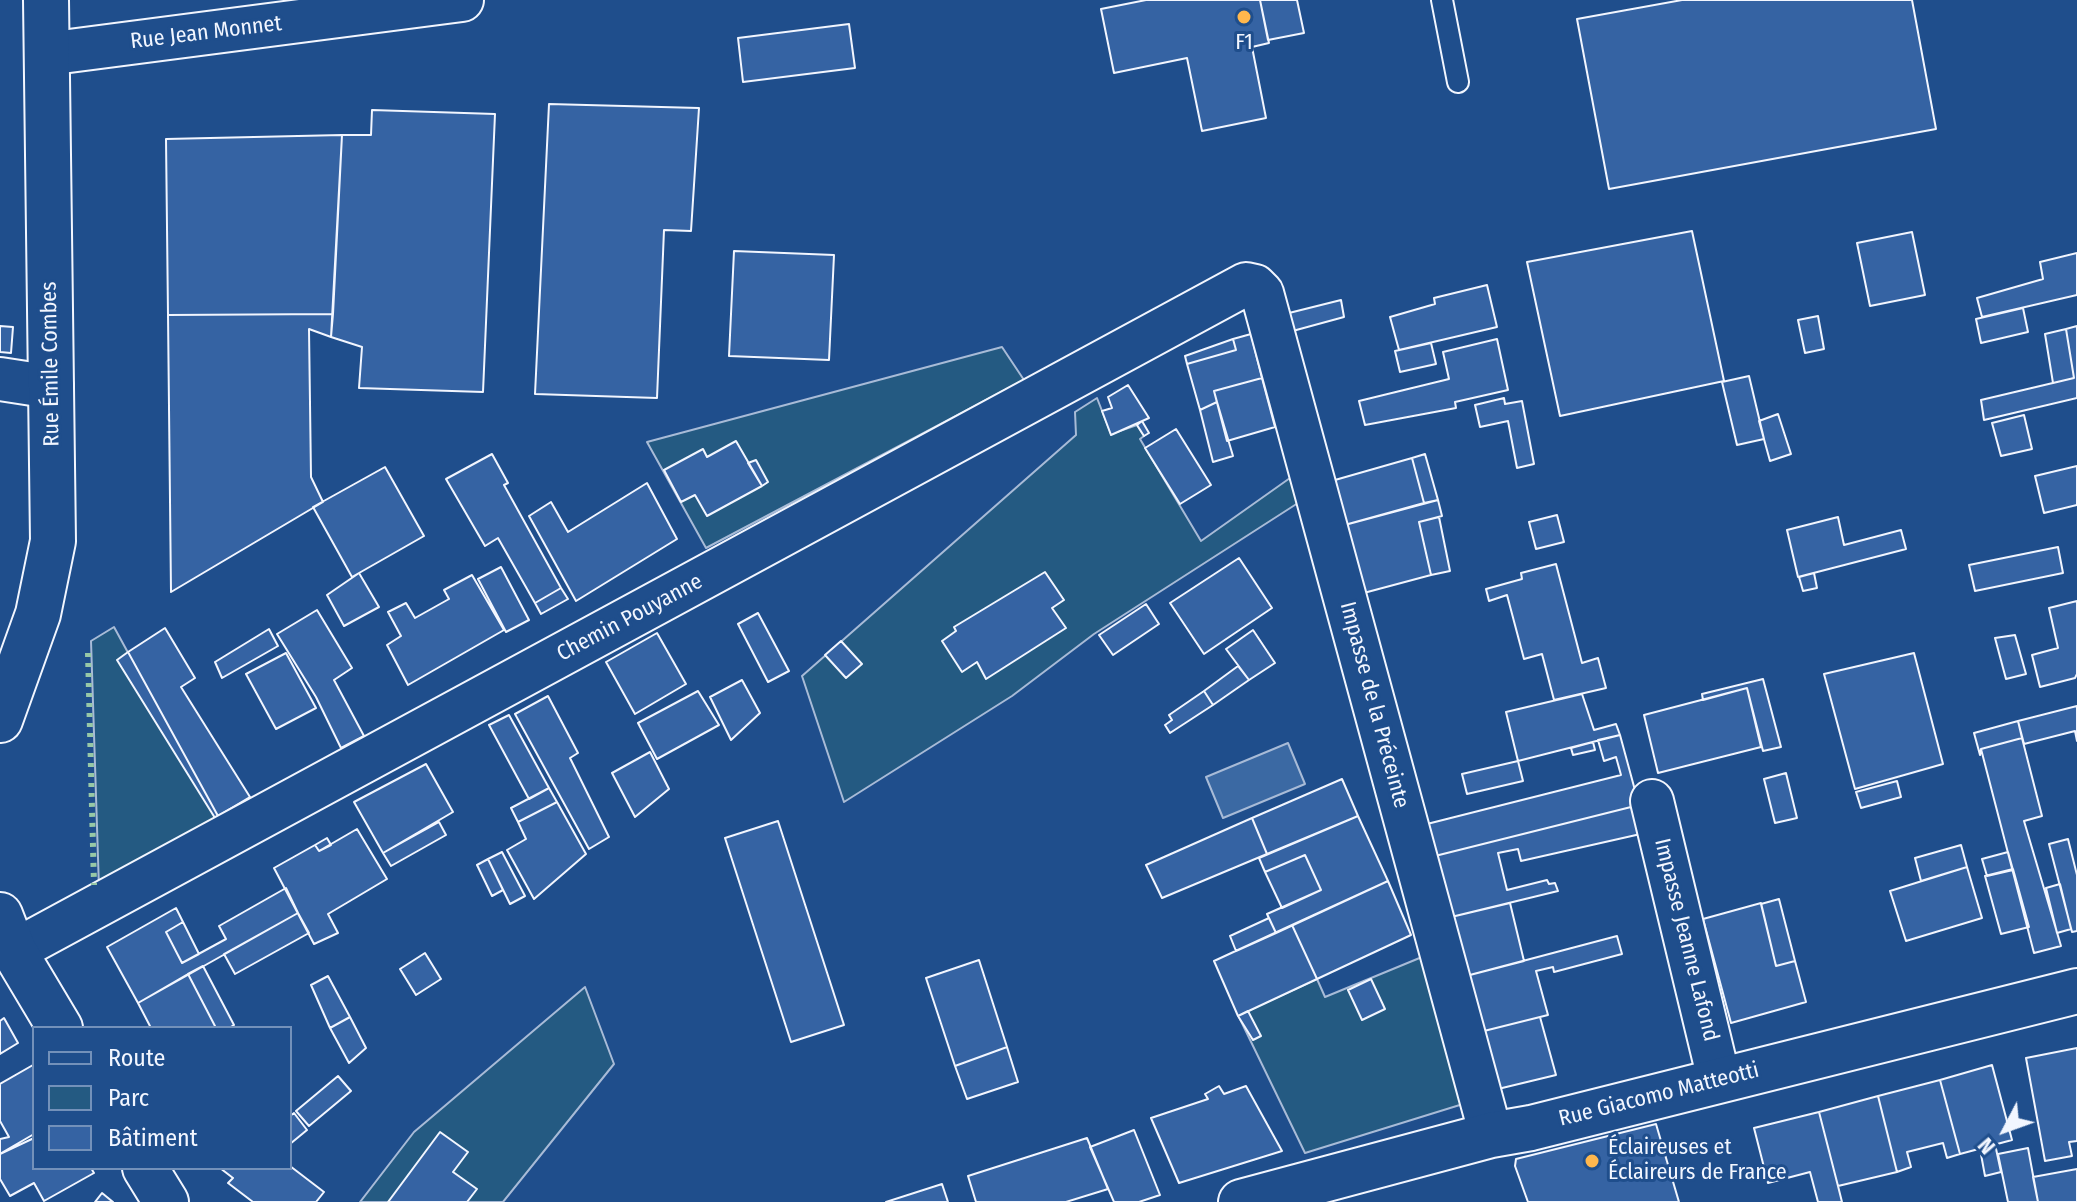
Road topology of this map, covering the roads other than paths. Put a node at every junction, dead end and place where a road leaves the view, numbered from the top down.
1 (46, 0) edge
2 (462, 0) edge
3 (1442, 0) edge
4 (46, 54) junction
5 (1458, 82) dead end
6 (1246, 284) joint
7 (0, 379) edge
8 (52, 387) junction
9 (0, 720) edge
10 (1652, 801) dead end
11 (7, 933) edge
12 (2077, 991) edge
13 (59, 1026) edge
14 (1719, 1079) junction
15 (1491, 1135) junction
16 (146, 1170) edge
17 (166, 1202) edge
18 (1241, 1202) edge

1 - 4 street, Rue Émile Combes
2 - 4 street, Rue Jean Monnet
3 - 5 lane
4 - 8 street, Rue Émile Combes
6 - 11 street, Chemin Pouyanne
6 - 15 street, Impasse de la Préceinte
7 - 8 street
8 - 9 street, Rue Émile Combes
10 - 14 street, Impasse Jeanne Lafond
11 - 13 street
12 - 14 street, Rue Giacomo Matteotti
14 - 15 street, Rue Giacomo Matteotti
15 - 18 street, Rue Giacomo Matteotti
16 - 17 street

